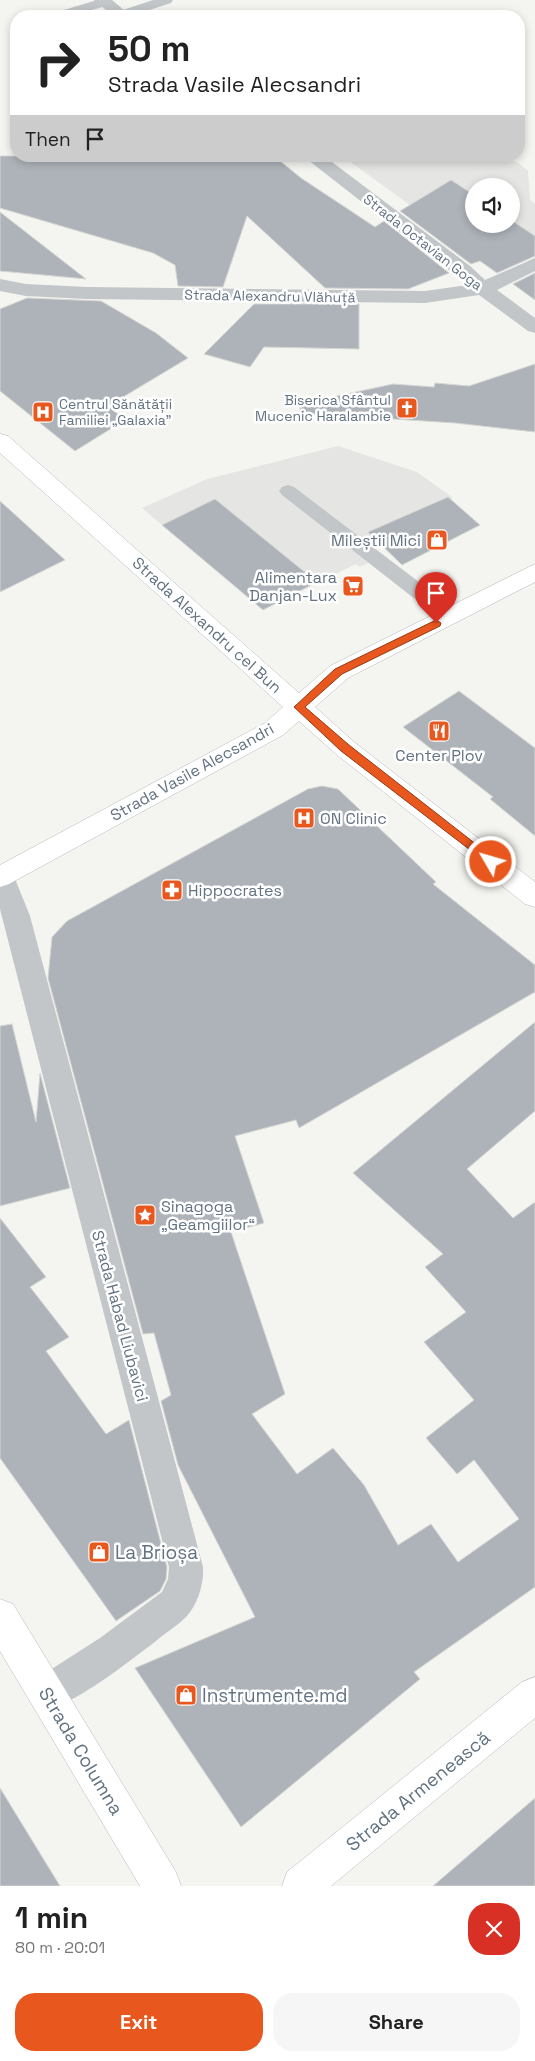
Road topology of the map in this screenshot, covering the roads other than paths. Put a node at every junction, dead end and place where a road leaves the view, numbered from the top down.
1 (166, 0) edge
2 (103, 1) edge
3 (77, 10) edge
4 (115, 10) edge
5 (139, 10) edge
6 (320, 162) edge
7 (535, 264) edge
8 (0, 285) edge
9 (483, 289) junction
10 (535, 327) edge
11 (0, 441) edge
12 (288, 491) dead end
13 (535, 572) edge
14 (450, 616) junction
15 (299, 707) junction
16 (1, 876) edge
17 (535, 897) edge
18 (0, 1617) edge
19 (46, 1694) junction
20 (535, 1695) edge
21 (162, 1886) edge
22 (301, 1886) edge

1 - 5 lane
2 - 3 lane
2 - 4 street
6 - 9 street, Strada Octavian Goga
7 - 9 street, Strada Alexandru Vlăhuță
8 - 9 street, Strada Alexandru Vlăhuță
9 - 10 street, Strada Octavian Goga
11 - 15 main road, Strada Alexandru cel Bun
12 - 14 lane
13 - 14 main road, Strada Vasile Alecsandri
14 - 15 main road, Strada Vasile Alecsandri
15 - 16 main road, Strada Vasile Alecsandri
15 - 17 main road, Strada Alexandru cel Bun
16 - 19 street, Strada Habad Liubavici
18 - 19 main road, Strada Columna
19 - 21 main road, Strada Columna
20 - 22 main road, Strada Armenească

